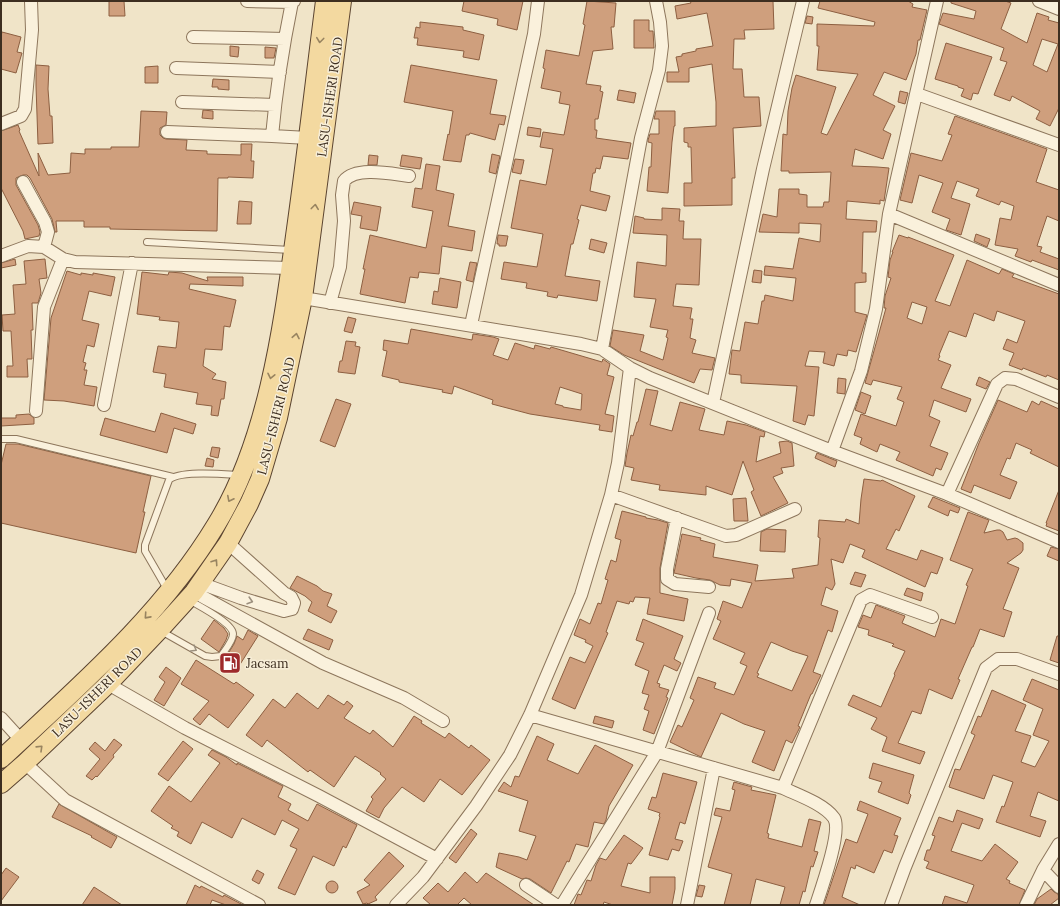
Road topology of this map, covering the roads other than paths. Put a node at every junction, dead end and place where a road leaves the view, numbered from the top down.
1 (31, 1) edge
2 (247, 1) edge
3 (293, 1) edge
4 (325, 1) edge
5 (342, 1) edge
6 (538, 1) edge
7 (656, 1) edge
8 (803, 1) edge
9 (937, 1) edge
10 (1039, 1) edge
11 (1059, 9) edge
12 (193, 37) dead end
13 (285, 39) junction
14 (176, 68) dead end
15 (280, 72) junction
16 (917, 94) junction
17 (182, 102) dead end
18 (275, 105) junction
19 (1, 124) edge
20 (167, 132) dead end
21 (272, 136) junction
22 (308, 138) junction
23 (1059, 145) edge
24 (409, 176) dead end
25 (23, 182) dead end
26 (889, 214) junction
27 (147, 242) dead end
28 (44, 248) junction
29 (293, 250) junction
30 (1, 256) edge
31 (63, 259) junction
32 (132, 263) junction
33 (290, 268) junction
34 (1059, 285) edge
35 (303, 298) junction
36 (330, 303) junction
37 (471, 325) junction
38 (602, 349) junction
39 (630, 368) junction
40 (1059, 397) edge
41 (713, 403) junction
42 (104, 405) dead end
43 (36, 411) dead end
44 (1, 439) edge
45 (832, 451) junction
46 (242, 475) junction
47 (172, 476) junction
48 (947, 494) junction
49 (611, 495) junction
50 (795, 509) dead end
51 (677, 518) junction
52 (1059, 542) edge
53 (228, 544) junction
54 (709, 587) dead end
55 (169, 591) junction
56 (194, 591) junction
57 (709, 613) dead end
58 (932, 617) dead end
59 (160, 630) junction
60 (1059, 674) edge
61 (108, 684) junction
62 (530, 715) junction
63 (1, 718) edge
64 (442, 721) dead end
65 (21, 740) junction
66 (657, 752) junction
67 (1, 759) edge
68 (25, 763) junction
69 (714, 768) junction
70 (1, 784) edge
71 (783, 788) junction
72 (1059, 844) edge
73 (437, 859) junction
74 (1043, 870) junction
75 (526, 885) dead end
76 (1059, 887) edge
77 (403, 903) edge
78 (258, 905) edge
79 (556, 905) edge
80 (562, 905) edge
81 (687, 905) edge
82 (816, 905) edge
83 (891, 905) edge
84 (1026, 905) edge

1 - 19 street
2 - 3 street
3 - 13 street
4 -> 22 main road, LASU-ISHERI ROAD
35 -> 5 main road, LASU-ISHERI ROAD
6 - 37 street
7 - 38 street
8 - 41 street
9 - 16 street
10 - 11 street
12 - 13 street
13 - 15 street
14 - 15 street
15 - 18 street
16 - 23 street
16 - 26 street
17 - 18 street
18 - 21 street
20 - 21 street
21 - 22 street
22 - 29 main road, LASU-ISHERI ROAD
24 - 36 street
25 - 28 street
26 - 34 street
26 - 45 street
27 - 29 lane
28 - 30 street
28 - 31 street
29 - 33 main road, LASU-ISHERI ROAD
31 - 32 street
31 - 43 street
32 - 33 street
32 - 42 street
33 -> 46 main road, LASU-ISHERI ROAD
35 - 36 street
53 -> 35 main road, LASU-ISHERI ROAD
36 - 37 street
37 - 38 street
38 - 39 street
39 - 41 street
39 - 49 street
40 - 48 street
41 - 45 street
44 - 47 lane
45 - 48 street
46 - 47 lane
46 -> 55 main road, LASU-ISHERI ROAD
47 - 55 lane
48 - 52 street
49 - 51 street
49 - 62 street
50 - 51 street
51 - 54 street
56 -> 53 main road, LASU-ISHERI ROAD
56 -> 53 street
55 -> 65 main road, LASU-ISHERI ROAD
56 - 59 main road, LASU-ISHERI ROAD
59 -> 56 lane
56 - 64 street
57 - 66 street
58 - 71 street
59 - 61 main road, LASU-ISHERI ROAD
60 - 83 street
68 -> 61 main road, LASU-ISHERI ROAD
61 - 73 street
62 - 66 street
62 - 73 street
63 - 65 street
65 - 67 main road, LASU-ISHERI ROAD
66 - 69 street
66 - 80 street
68 - 70 main road, LASU-ISHERI ROAD
68 - 78 street
69 - 71 street
69 - 81 street
71 - 82 street
72 - 74 street
73 - 77 street
74 - 76 street
74 - 84 street
75 - 79 street

